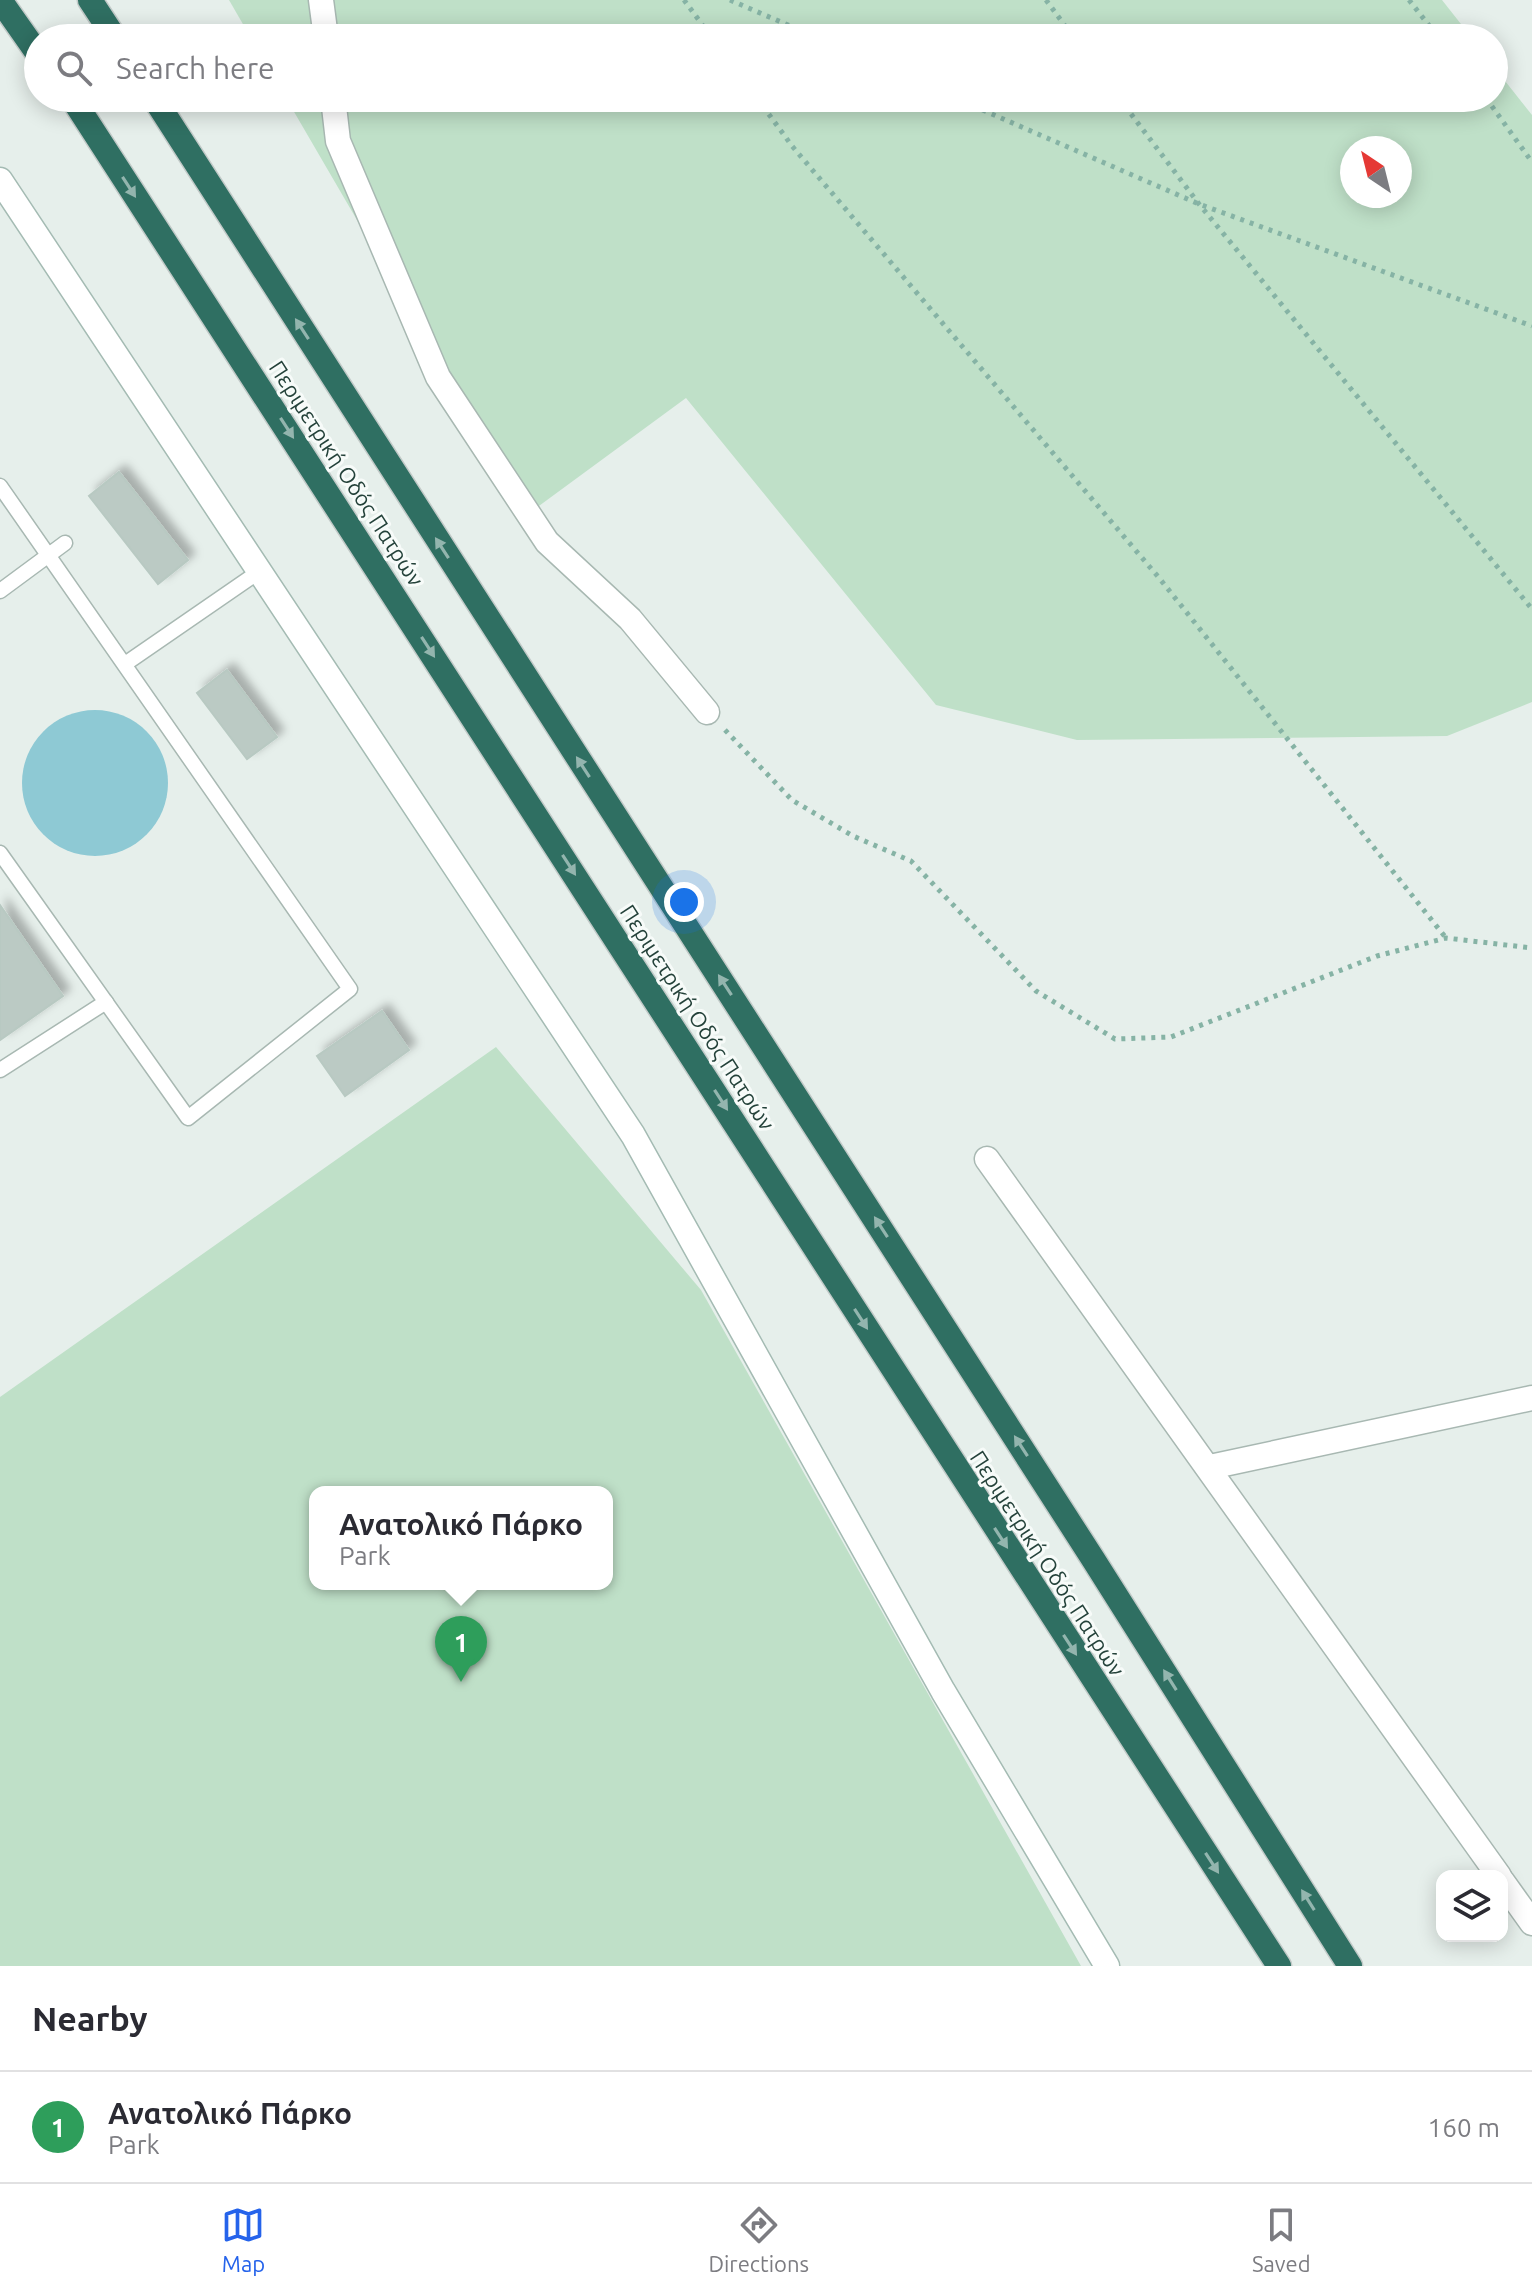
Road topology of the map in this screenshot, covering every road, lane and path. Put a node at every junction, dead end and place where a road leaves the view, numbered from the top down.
1 (0, 0) edge
2 (12, 0) edge
3 (90, 0) edge
4 (321, 0) edge
5 (684, 0) edge
6 (730, 0) edge
7 (1046, 0) edge
8 (1409, 0) edge
9 (27, 24) edge
10 (106, 24) edge
11 (324, 24) edge
12 (702, 24) edge
13 (786, 24) edge
14 (1064, 24) edge
15 (1428, 24) edge
16 (24, 34) edge
17 (79, 112) edge
18 (163, 112) edge
19 (335, 112) edge
20 (767, 112) edge
21 (987, 112) edge
22 (1130, 112) edge
23 (1496, 112) edge
24 (1532, 162) edge
25 (0, 180) edge
26 (1199, 204) junction
27 (1532, 326) edge
28 (0, 486) edge
29 (65, 543) dead end
30 (50, 554) junction
31 (257, 573) junction
32 (0, 591) edge
33 (1532, 609) edge
34 (125, 664) junction
35 (707, 712) joint
36 (0, 853) edge
37 (1446, 938) junction
38 (1532, 948) edge
39 (106, 1002) junction
40 (0, 1070) edge
41 (987, 1159) dead end
42 (1532, 1398) edge
43 (1210, 1467) junction
44 (1494, 1870) edge
45 (1508, 1889) edge
46 (1532, 1923) edge
47 (1107, 1966) edge
48 (1279, 1966) edge
49 (1350, 1966) edge

1 - 16 highway
2 - 9 highway
3 - 10 highway
4 - 11 street
5 - 12 path
6 - 13 path
7 - 14 path
8 - 15 path
17 -> 48 highway, Περιμετρική Οδός Πατρών
49 -> 18 highway, Περιμετρική Οδός Πατρών
19 - 35 street
20 - 37 path
21 - 26 path
22 - 26 path
23 - 24 path
25 - 31 street
26 - 27 path
26 - 33 path
28 - 30 lane
29 - 30 lane
30 - 32 lane
30 - 34 lane
31 - 34 lane
31 - 47 street
34 - 39 lane
35 - 37 path
36 - 39 lane
37 - 38 path
39 - 40 lane
41 - 43 street
42 - 43 street
43 - 44 street
45 - 46 street

